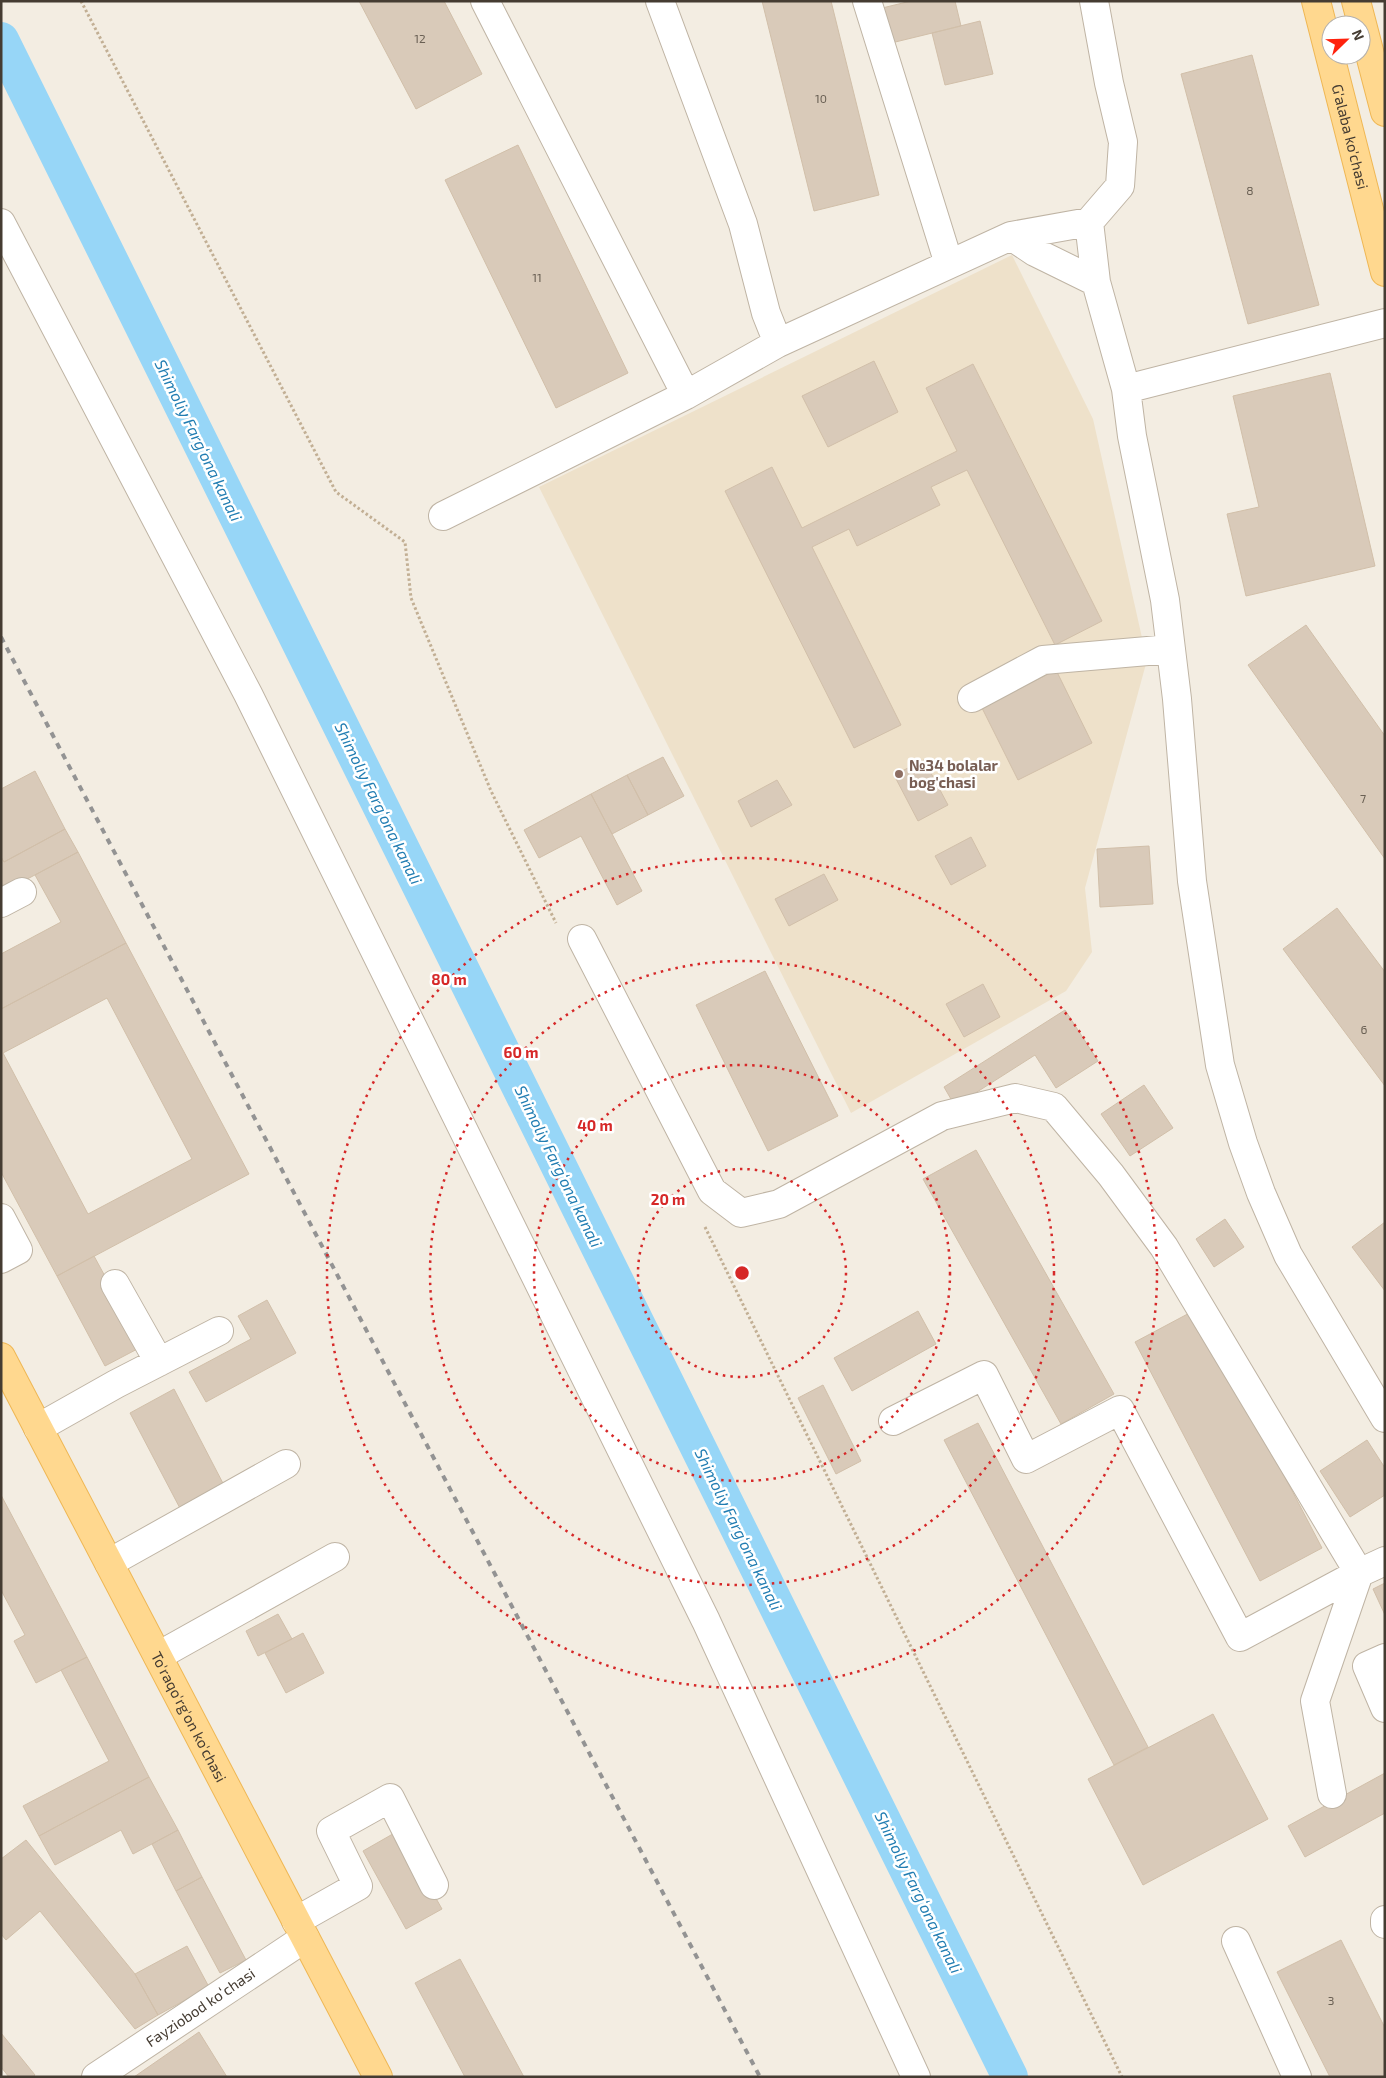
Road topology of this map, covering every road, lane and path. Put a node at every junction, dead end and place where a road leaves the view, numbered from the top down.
1 (485, 1) edge
2 (660, 1) edge
3 (867, 1) edge
4 (1094, 1) edge
5 (1316, 1) edge
6 (1356, 1) edge
7 (1385, 112) edge
8 (1089, 222) junction
9 (1, 223) edge
10 (1011, 236) junction
11 (949, 264) junction
12 (1385, 272) edge
13 (1096, 282) junction
14 (1385, 323) edge
15 (778, 343) junction
16 (1126, 389) junction
17 (686, 395) junction
18 (443, 516) dead end
19 (1171, 649) junction
20 (972, 698) dead end
21 (582, 939) dead end
22 (1, 1218) edge
23 (1, 1259) edge
24 (115, 1284) dead end
25 (219, 1331) dead end
26 (1, 1357) edge
27 (159, 1362) junction
28 (1385, 1418) edge
29 (893, 1421) dead end
30 (38, 1428) junction
31 (286, 1464) dead end
32 (335, 1556) dead end
33 (1385, 1561) edge
34 (109, 1563) junction
35 (1359, 1573) junction
36 (158, 1656) junction
37 (1385, 1658) edge
38 (1385, 1708) edge
39 (1332, 1794) dead end
40 (434, 1886) dead end
41 (301, 1930) junction
42 (1236, 1941) dead end
43 (96, 2077) edge
44 (378, 2077) edge
45 (916, 2077) edge
46 (1297, 2077) edge

1 - 17 street
2 - 15 street
3 - 11 street
4 - 8 street
5 - 12 main road, G'alaba ko'chasi
6 - 7 main road
8 - 10 street
8 - 13 street
9 - 45 street
10 - 11 street
10 - 13 street
11 - 15 street
13 - 16 street
14 - 16 street
15 - 17 street
16 - 19 street
17 - 18 street
19 - 20 street
19 - 28 street
21 - 35 street
22 - 23 street
24 - 27 street
25 - 27 street
26 - 30 main road, To'raqo'rg'on ko'chasi
27 - 30 street
29 - 35 street
30 - 34 main road, To'raqo'rg'on ko'chasi
31 - 34 street
32 - 36 street
33 - 35 street
34 - 36 main road, To'raqo'rg'on ko'chasi
35 - 39 street
36 - 41 main road, To'raqo'rg'on ko'chasi
37 - 38 street
40 - 41 street, Fayziobod koʻchasi
41 - 43 street, Fayziobod koʻchasi
41 - 44 main road, To'raqo'rg'on ko'chasi
42 - 46 street

